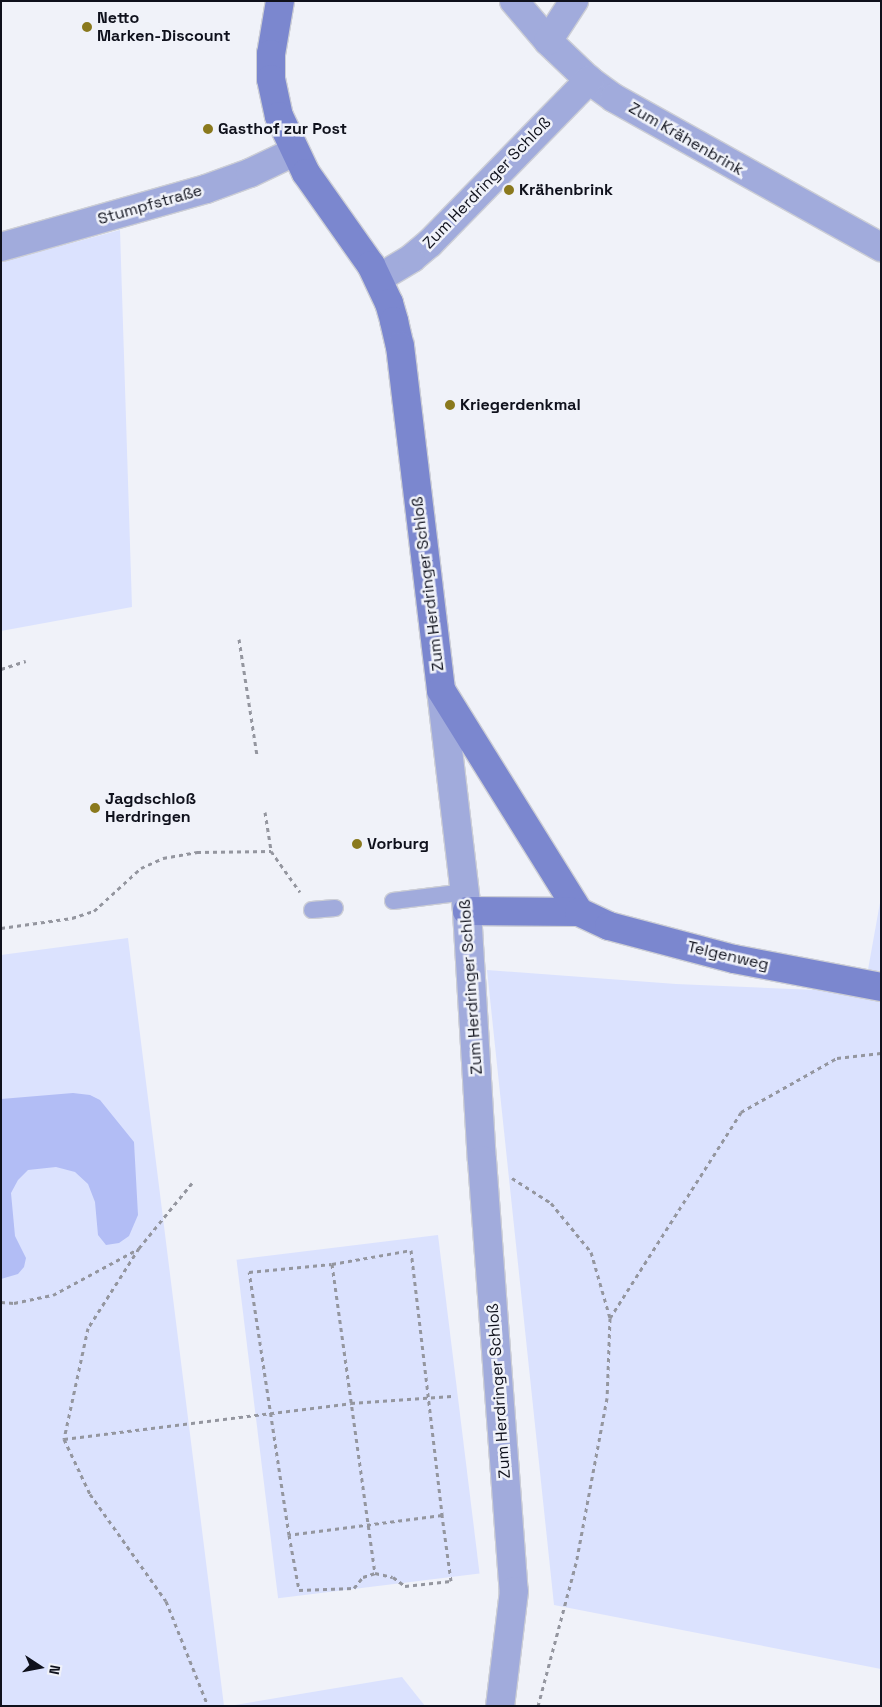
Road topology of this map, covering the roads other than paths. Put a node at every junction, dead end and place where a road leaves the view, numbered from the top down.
1 (280, 1) edge
2 (514, 1) edge
3 (574, 1) edge
4 (548, 41) junction
5 (589, 80) junction
6 (300, 162) junction
7 (1, 246) edge
8 (881, 247) edge
9 (378, 278) junction
10 (441, 690) junction
11 (393, 901) dead end
12 (466, 902) junction
13 (335, 908) dead end
14 (312, 910) road end
15 (579, 912) junction
16 (881, 987) edge
17 (505, 1704) edge

1 - 6 main road, Zum Herdringer Schloß
2 - 4 street, Zum Krähenbrink
3 - 4 street
4 - 5 street, Zum Krähenbrink
5 - 8 street, Zum Krähenbrink
5 - 9 street, Zum Herdringer Schloß
6 - 7 street, Stumpfstraße
6 - 9 main road, Zum Herdringer Schloß
9 - 10 main road, Zum Herdringer Schloß
10 - 12 street, Zum Herdringer Schloß
10 - 15 main road
11 - 12 lane
12 - 15 main road, Telgenweg
12 - 17 street, Zum Herdringer Schloß
13 - 14 lane
15 - 16 main road, Telgenweg

